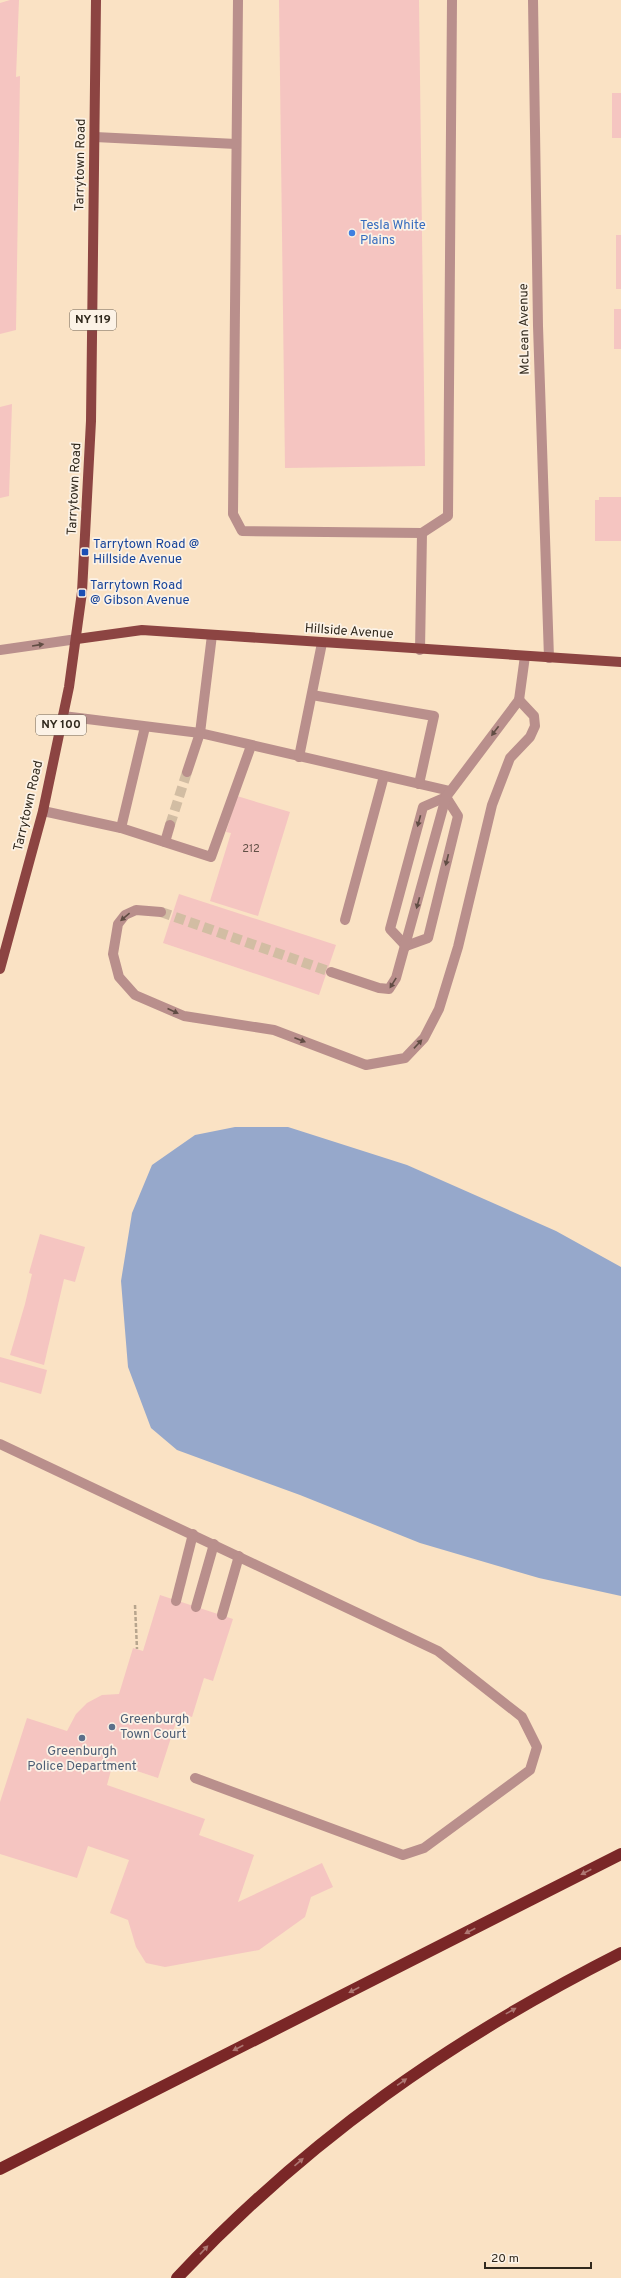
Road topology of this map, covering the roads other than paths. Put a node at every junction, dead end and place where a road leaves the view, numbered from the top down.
1 (96, 0) edge
2 (238, 0) edge
3 (452, 0) edge
4 (533, 0) edge
5 (94, 137) junction
6 (236, 144) junction
7 (422, 533) junction
8 (212, 635) junction
9 (77, 639) junction
10 (322, 643) junction
11 (0, 650) edge
12 (420, 650) junction
13 (525, 656) junction
14 (549, 658) junction
15 (621, 662) edge
16 (312, 695) junction
17 (519, 700) junction
18 (63, 716) junction
19 (145, 726) junction
20 (200, 733) junction
21 (251, 746) junction
22 (299, 757) junction
23 (187, 772) tunnel mouth
24 (384, 776) junction
25 (419, 784) junction
26 (448, 794) junction
27 (43, 811) junction
28 (170, 825) tunnel mouth
29 (121, 828) junction
30 (165, 842) junction
31 (161, 912) tunnel mouth
32 (346, 920) dead end
33 (406, 946) junction
34 (0, 969) edge
35 (331, 972) tunnel mouth
36 (0, 1444) edge
37 (193, 1534) junction
38 (214, 1544) junction
39 (239, 1556) junction
40 (176, 1601) dead end
41 (196, 1607) dead end
42 (222, 1615) dead end
43 (195, 1778) dead end
44 (621, 1854) edge
45 (621, 1953) edge
46 (0, 2169) edge
47 (177, 2278) edge

1 - 5 main road, Tarrytown Road / NY 119
2 - 6 street
3 - 7 street
4 - 14 street, McLean Avenue
5 - 6 street
5 - 9 main road, Tarrytown Road / NY 119
6 - 7 street
7 - 12 street
8 - 9 main road, Hillside Avenue
8 - 10 main road, Hillside Avenue
8 - 20 street
11 -> 9 street
9 - 18 main road, Tarrytown Road / NY 100
10 - 12 main road, Hillside Avenue
10 - 16 street
12 - 13 main road, Hillside Avenue
13 - 14 main road, Hillside Avenue
13 - 17 street
14 - 15 main road, Hillside Avenue
16 - 22 street
16 - 25 street
17 -> 26 street
31 -> 17 street
18 - 19 street
18 - 27 main road, Tarrytown Road / NY 100
19 - 20 street
19 - 29 street
20 - 21 street
20 - 23 street
21 - 22 street
21 - 30 street
22 - 24 street
24 - 25 street
24 - 32 street
25 - 26 street
26 -> 33 street
26 -> 33 street
26 -> 33 street
27 - 29 street
27 - 34 main road, Tarrytown Road / NY 100
28 - 30 street
29 - 30 street
33 -> 35 street
36 - 37 street
37 - 38 street
37 - 40 street
38 - 39 street
38 - 41 street
39 - 42 street
39 - 43 street
44 -> 46 highway
47 -> 45 highway

